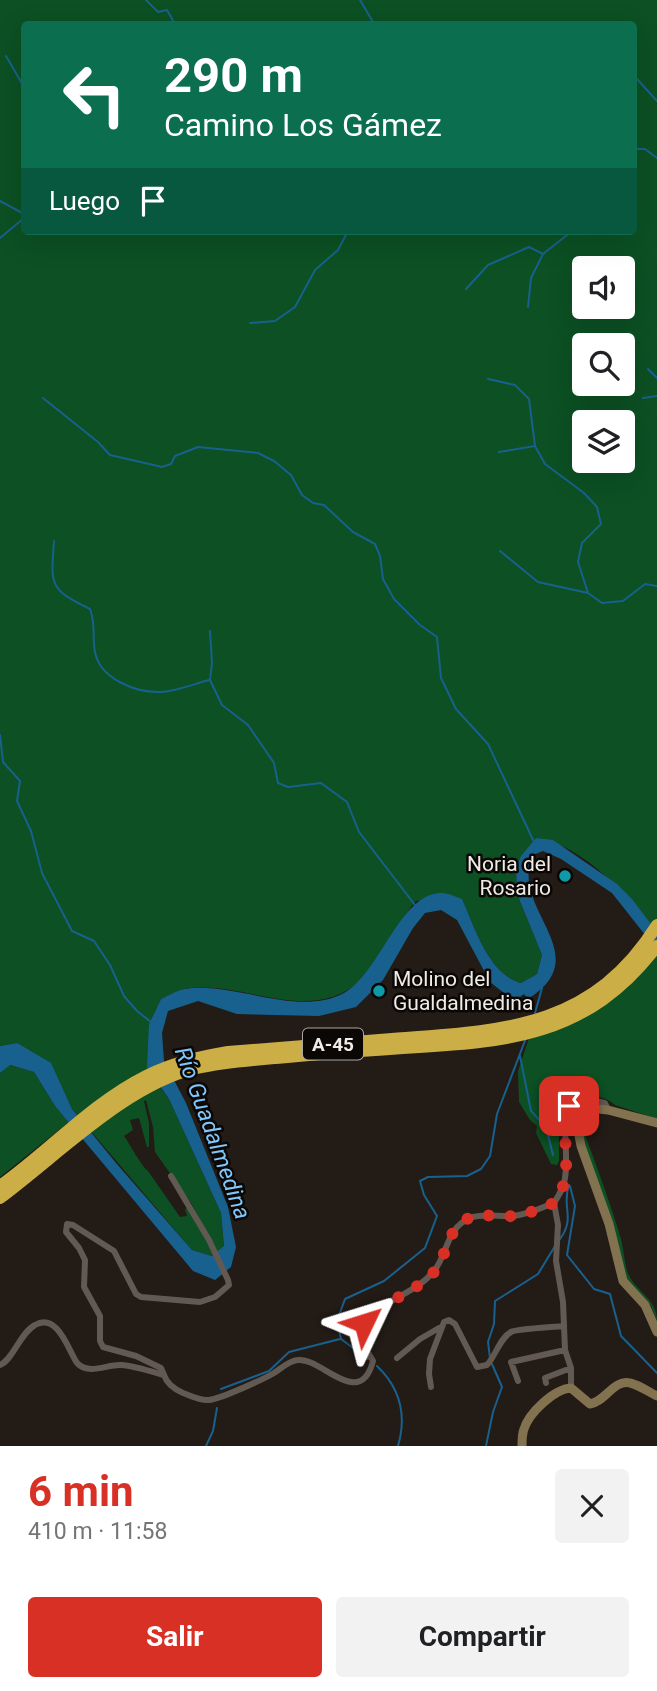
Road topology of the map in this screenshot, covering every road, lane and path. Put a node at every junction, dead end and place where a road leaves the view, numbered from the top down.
1 (657, 925) edge
2 (657, 946) edge
3 (625, 973) junction
4 (608, 1110) junction
5 (657, 1123) edge
6 (61, 1144) junction
7 (171, 1176) dead end
8 (0, 1186) edge
9 (0, 1198) edge
10 (554, 1203) junction
11 (563, 1326) junction
12 (439, 1328) junction
13 (657, 1332) edge
14 (565, 1350) junction
15 (397, 1358) dead end
16 (0, 1365) edge
17 (571, 1368) junction
18 (164, 1375) junction
19 (518, 1381) dead end
20 (546, 1383) dead end
21 (431, 1387) dead end
22 (571, 1388) junction
23 (657, 1396) edge
24 (522, 1446) edge

1 - 3 highway, A-45
2 - 3 highway, A-45
3 - 6 highway, A-45
4 - 5 street
4 - 10 street
4 - 13 street
6 - 8 highway, A-45
6 - 9 highway, A-45
7 - 18 street
10 - 11 street
10 - 18 street
11 - 12 street
11 - 14 street
12 - 15 street
12 - 21 street
14 - 17 street
14 - 19 street
16 - 18 street
17 - 20 street
17 - 22 street
22 - 23 street
22 - 24 street

